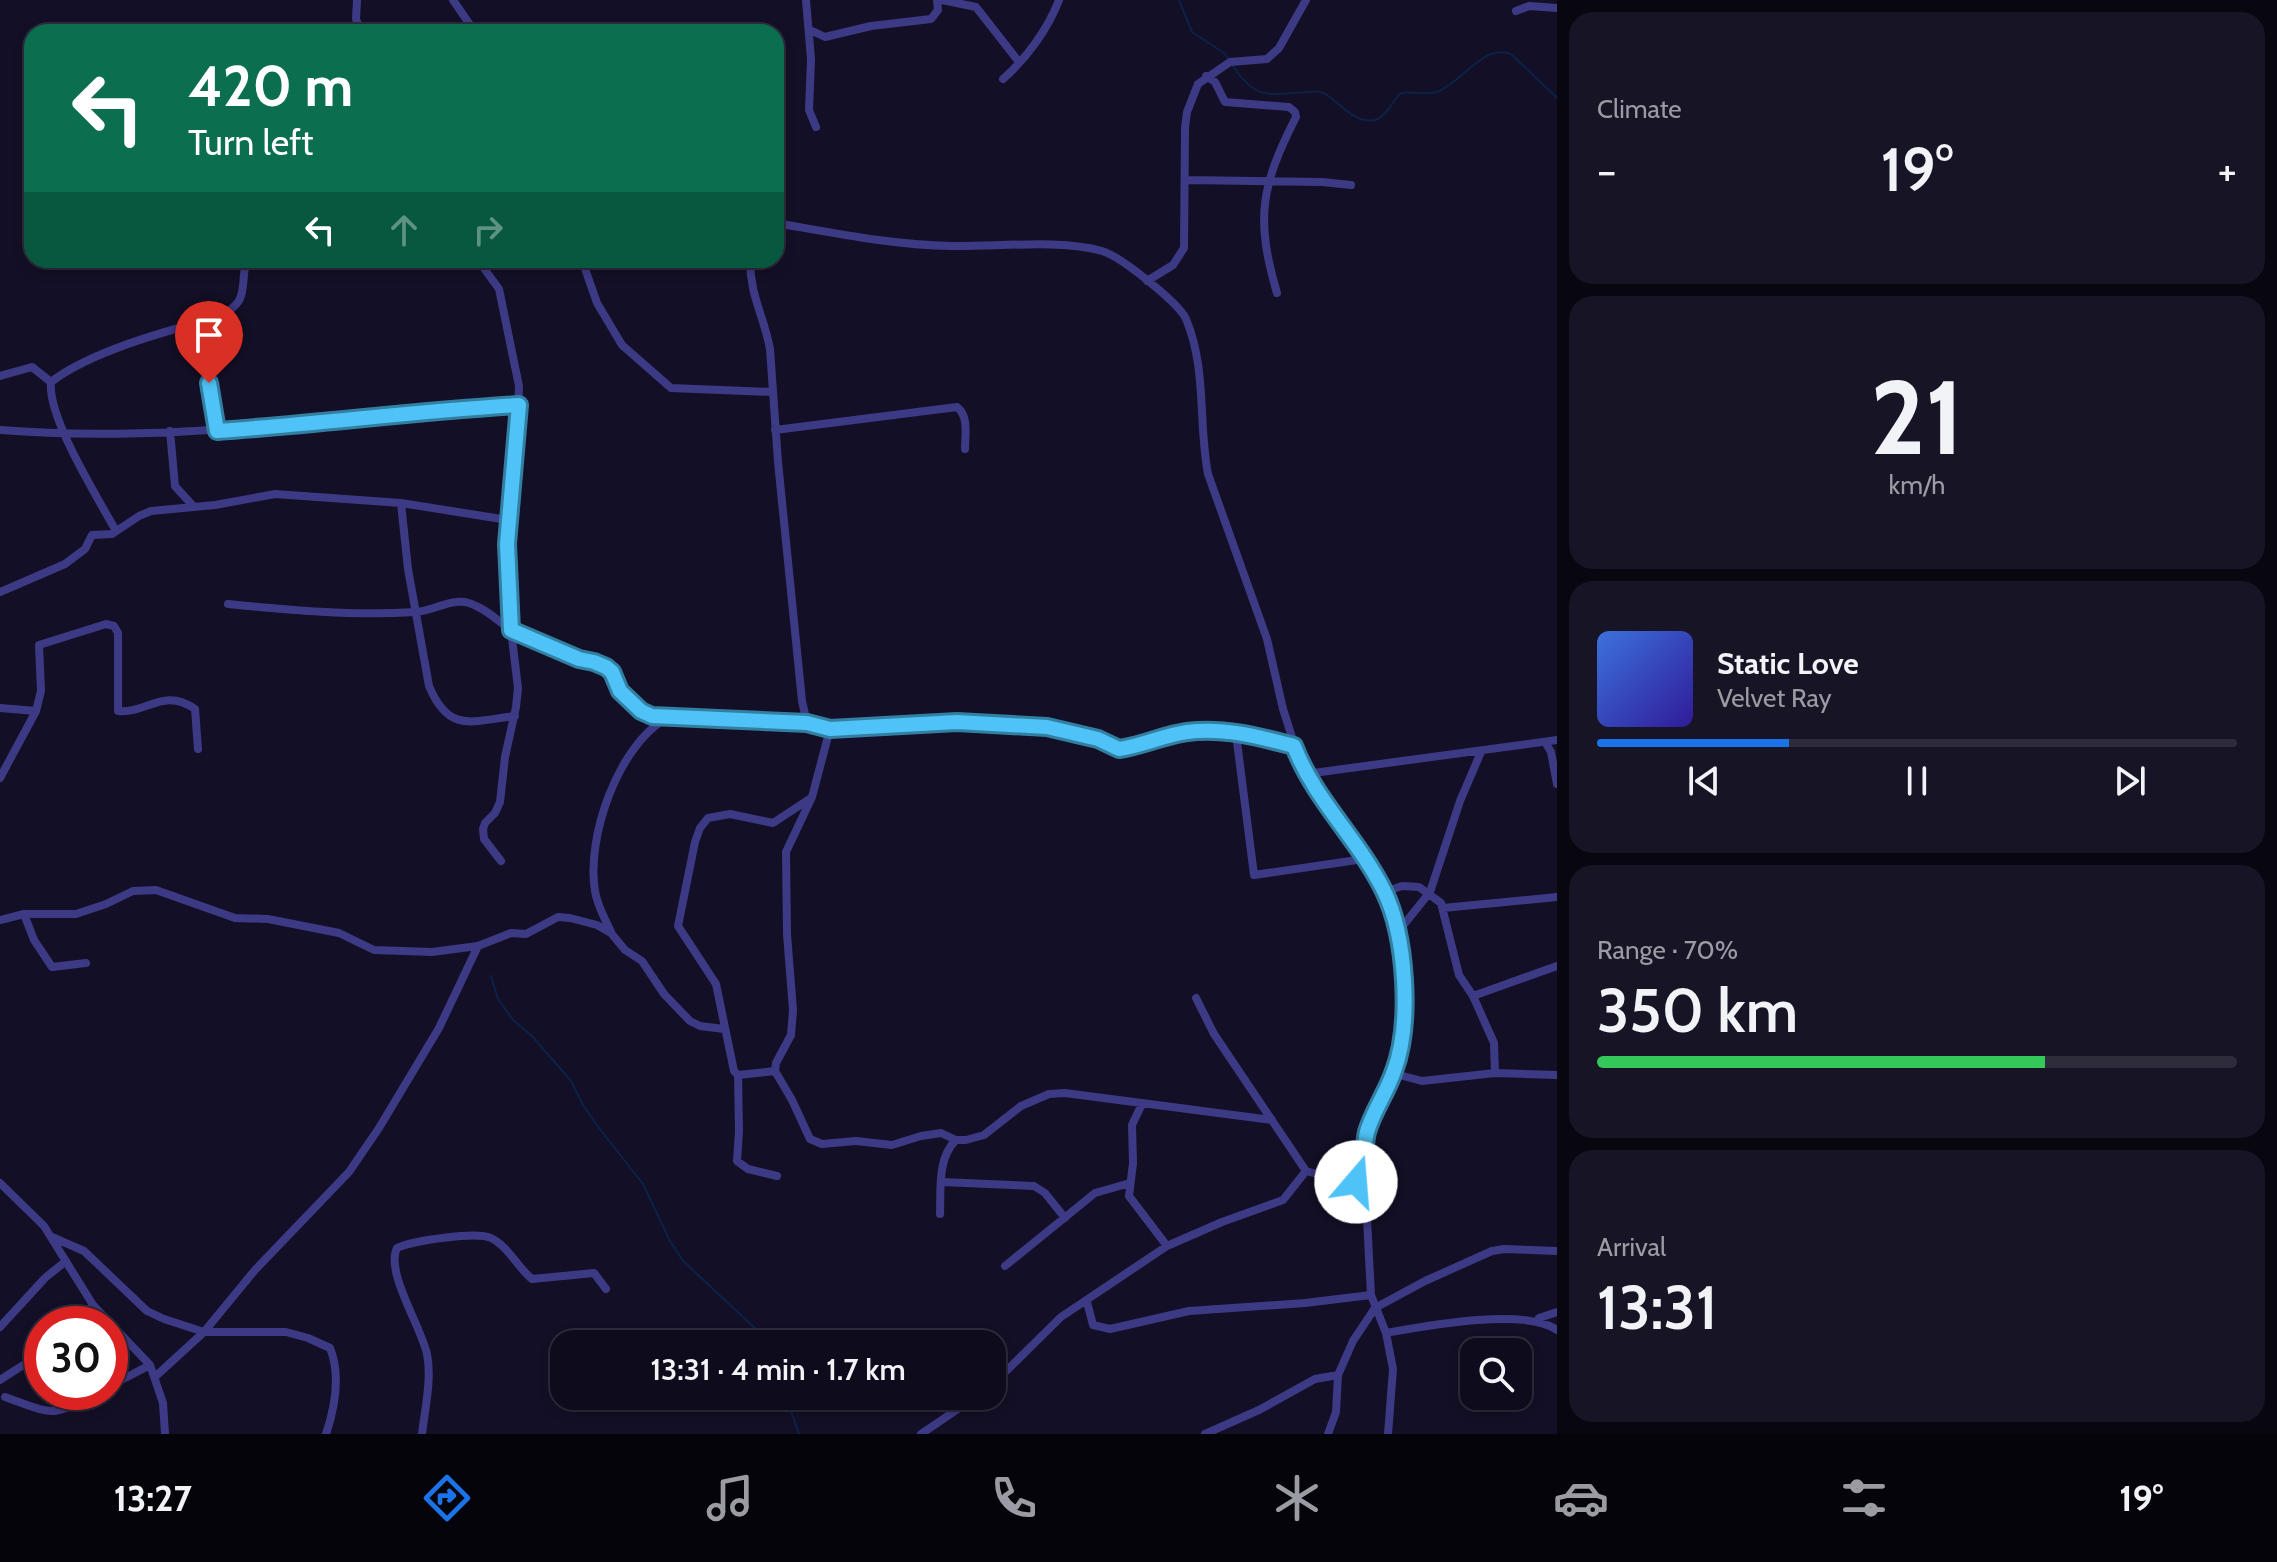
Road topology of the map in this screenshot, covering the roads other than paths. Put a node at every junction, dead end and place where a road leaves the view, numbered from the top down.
1 (357, 0) edge
2 (453, 0) edge
3 (806, 0) edge
4 (939, 0) edge
5 (1059, 0) edge
6 (1306, 0) edge
7 (1557, 8) edge
8 (1516, 11) dead end
9 (358, 24) edge
10 (470, 24) edge
11 (810, 30) junction
12 (1019, 62) junction
13 (1206, 76) junction
14 (1003, 79) dead end
15 (816, 127) dead end
16 (1186, 180) junction
17 (1267, 182) junction
18 (1351, 185) dead end
19 (784, 224) edge
20 (245, 268) edge
21 (484, 268) edge
22 (585, 268) edge
23 (751, 268) edge
24 (1147, 281) junction
25 (1277, 293) dead end
26 (190, 325) junction
27 (0, 376) edge
28 (51, 382) junction
29 (773, 392) junction
30 (519, 405) junction
31 (0, 430) edge
32 (775, 430) junction
33 (170, 431) junction
34 (217, 431) junction
35 (66, 435) junction
36 (965, 449) dead end
37 (401, 503) junction
38 (193, 506) junction
39 (508, 520) junction
40 (116, 531) junction
41 (1, 591) edge
42 (228, 604) dead end
43 (418, 612) junction
44 (511, 630) junction
45 (0, 708) edge
46 (36, 711) junction
47 (515, 716) junction
48 (665, 718) junction
49 (807, 723) junction
50 (830, 729) junction
51 (1236, 734) junction
52 (1557, 740) edge
53 (1545, 742) junction
54 (1294, 746) junction
55 (198, 749) dead end
56 (1481, 752) junction
57 (1306, 774) junction
58 (0, 778) edge
59 (1557, 784) edge
60 (812, 797) junction
61 (1364, 859) junction
62 (501, 861) dead end
63 (1384, 892) junction
64 (1430, 892) junction
65 (1557, 897) edge
66 (1443, 908) junction
67 (24, 914) junction
68 (0, 920) edge
69 (1398, 932) junction
70 (611, 933) junction
71 (478, 946) junction
72 (86, 963) dead end
73 (1557, 966) edge
74 (1473, 996) junction
75 (1196, 998) dead end
76 (724, 1029) junction
77 (775, 1071) junction
78 (1394, 1071) junction
79 (1495, 1073) junction
80 (738, 1075) junction
81 (1557, 1075) edge
82 (1142, 1104) junction
83 (1272, 1120) junction
84 (956, 1140) junction
85 (1306, 1171) junction
86 (777, 1176) dead end
87 (1365, 1181) junction
88 (942, 1182) junction
89 (0, 1183) edge
90 (1130, 1183) junction
91 (940, 1214) dead end
92 (1065, 1218) junction
93 (52, 1237) junction
94 (1167, 1246) junction
95 (1557, 1251) edge
96 (66, 1261) junction
97 (1005, 1266) dead end
98 (606, 1289) dead end
99 (1371, 1295) junction
100 (1087, 1302) junction
101 (93, 1305) joint
102 (1375, 1308) junction
103 (1557, 1312) edge
104 (1539, 1318) dead end
105 (0, 1327) edge
106 (1557, 1330) edge
107 (204, 1332) junction
108 (1386, 1333) junction
109 (24, 1365) edge
110 (150, 1365) junction
111 (1006, 1371) edge
112 (1338, 1375) junction
113 (156, 1376) junction
114 (128, 1377) edge
115 (0, 1380) edge
116 (5, 1397) dead end
117 (24, 1404) edge
118 (41, 1410) edge
119 (65, 1410) edge
120 (956, 1410) edge
121 (165, 1434) edge
122 (326, 1434) edge
123 (422, 1434) edge
124 (921, 1434) edge
125 (1205, 1434) edge
126 (1328, 1434) edge
127 (1388, 1434) edge

1 - 9 street
2 - 10 street
3 - 11 street
4 - 11 street
4 - 12 street
5 - 12 street
6 - 13 street
7 - 8 street
11 - 15 street
12 - 14 street
13 - 16 street
13 - 17 street
16 - 17 street
16 - 24 street
17 - 18 street
17 - 25 street
19 - 24 street
20 - 26 street
21 - 30 street
22 - 29 street
23 - 29 street
24 - 54 street
26 - 28 street
26 - 34 street
27 - 28 street
28 - 35 street
29 - 32 street
30 - 34 street
30 - 39 street
31 - 35 street
32 - 36 street
32 - 49 street
33 - 34 street
33 - 35 street
33 - 38 street
35 - 40 street
37 - 38 street
37 - 39 street
37 - 43 street
38 - 40 street
39 - 44 street
40 - 41 street
42 - 43 street
43 - 44 street
43 - 47 street
44 - 47 street
44 - 48 street
45 - 46 street
46 - 55 street
46 - 58 street
47 - 62 street
48 - 49 street
48 - 70 street
49 - 50 street
50 - 51 street
50 - 60 street
51 - 54 street
51 - 61 street
52 - 53 street
53 - 56 street
53 - 59 street
54 - 57 street
56 - 57 street
56 - 64 street
57 - 61 street
60 - 76 street
60 - 77 street
61 - 63 street
63 - 64 street
63 - 69 street
64 - 66 street
64 - 69 street
65 - 66 street
66 - 74 street
67 - 68 street
67 - 71 street
67 - 72 street
69 - 78 street
70 - 71 street
70 - 76 street
71 - 107 street
73 - 74 street
74 - 79 street
75 - 83 street
76 - 80 street
77 - 80 street
77 - 84 street
78 - 79 street
78 - 87 street
79 - 81 street
80 - 86 street
82 - 83 street
82 - 84 street
82 - 90 street
83 - 85 street
84 - 88 street
85 - 87 street
85 - 94 street
87 - 99 street
88 - 91 street
88 - 92 street
89 - 93 street
90 - 92 street
90 - 94 street
92 - 97 street
93 - 96 street
93 - 107 street
94 - 100 street
95 - 102 street
96 - 101 street
96 - 105 street
98 - 123 street
99 - 100 street
99 - 102 street
100 - 111 street
101 - 110 street
102 - 108 street
102 - 112 street
103 - 104 street
106 - 108 street
107 - 113 street
107 - 122 street
108 - 127 street
109 - 115 street
110 - 113 street
110 - 114 street
112 - 125 street
112 - 126 street
113 - 121 street
116 - 117 street
118 - 119 street
120 - 124 street

